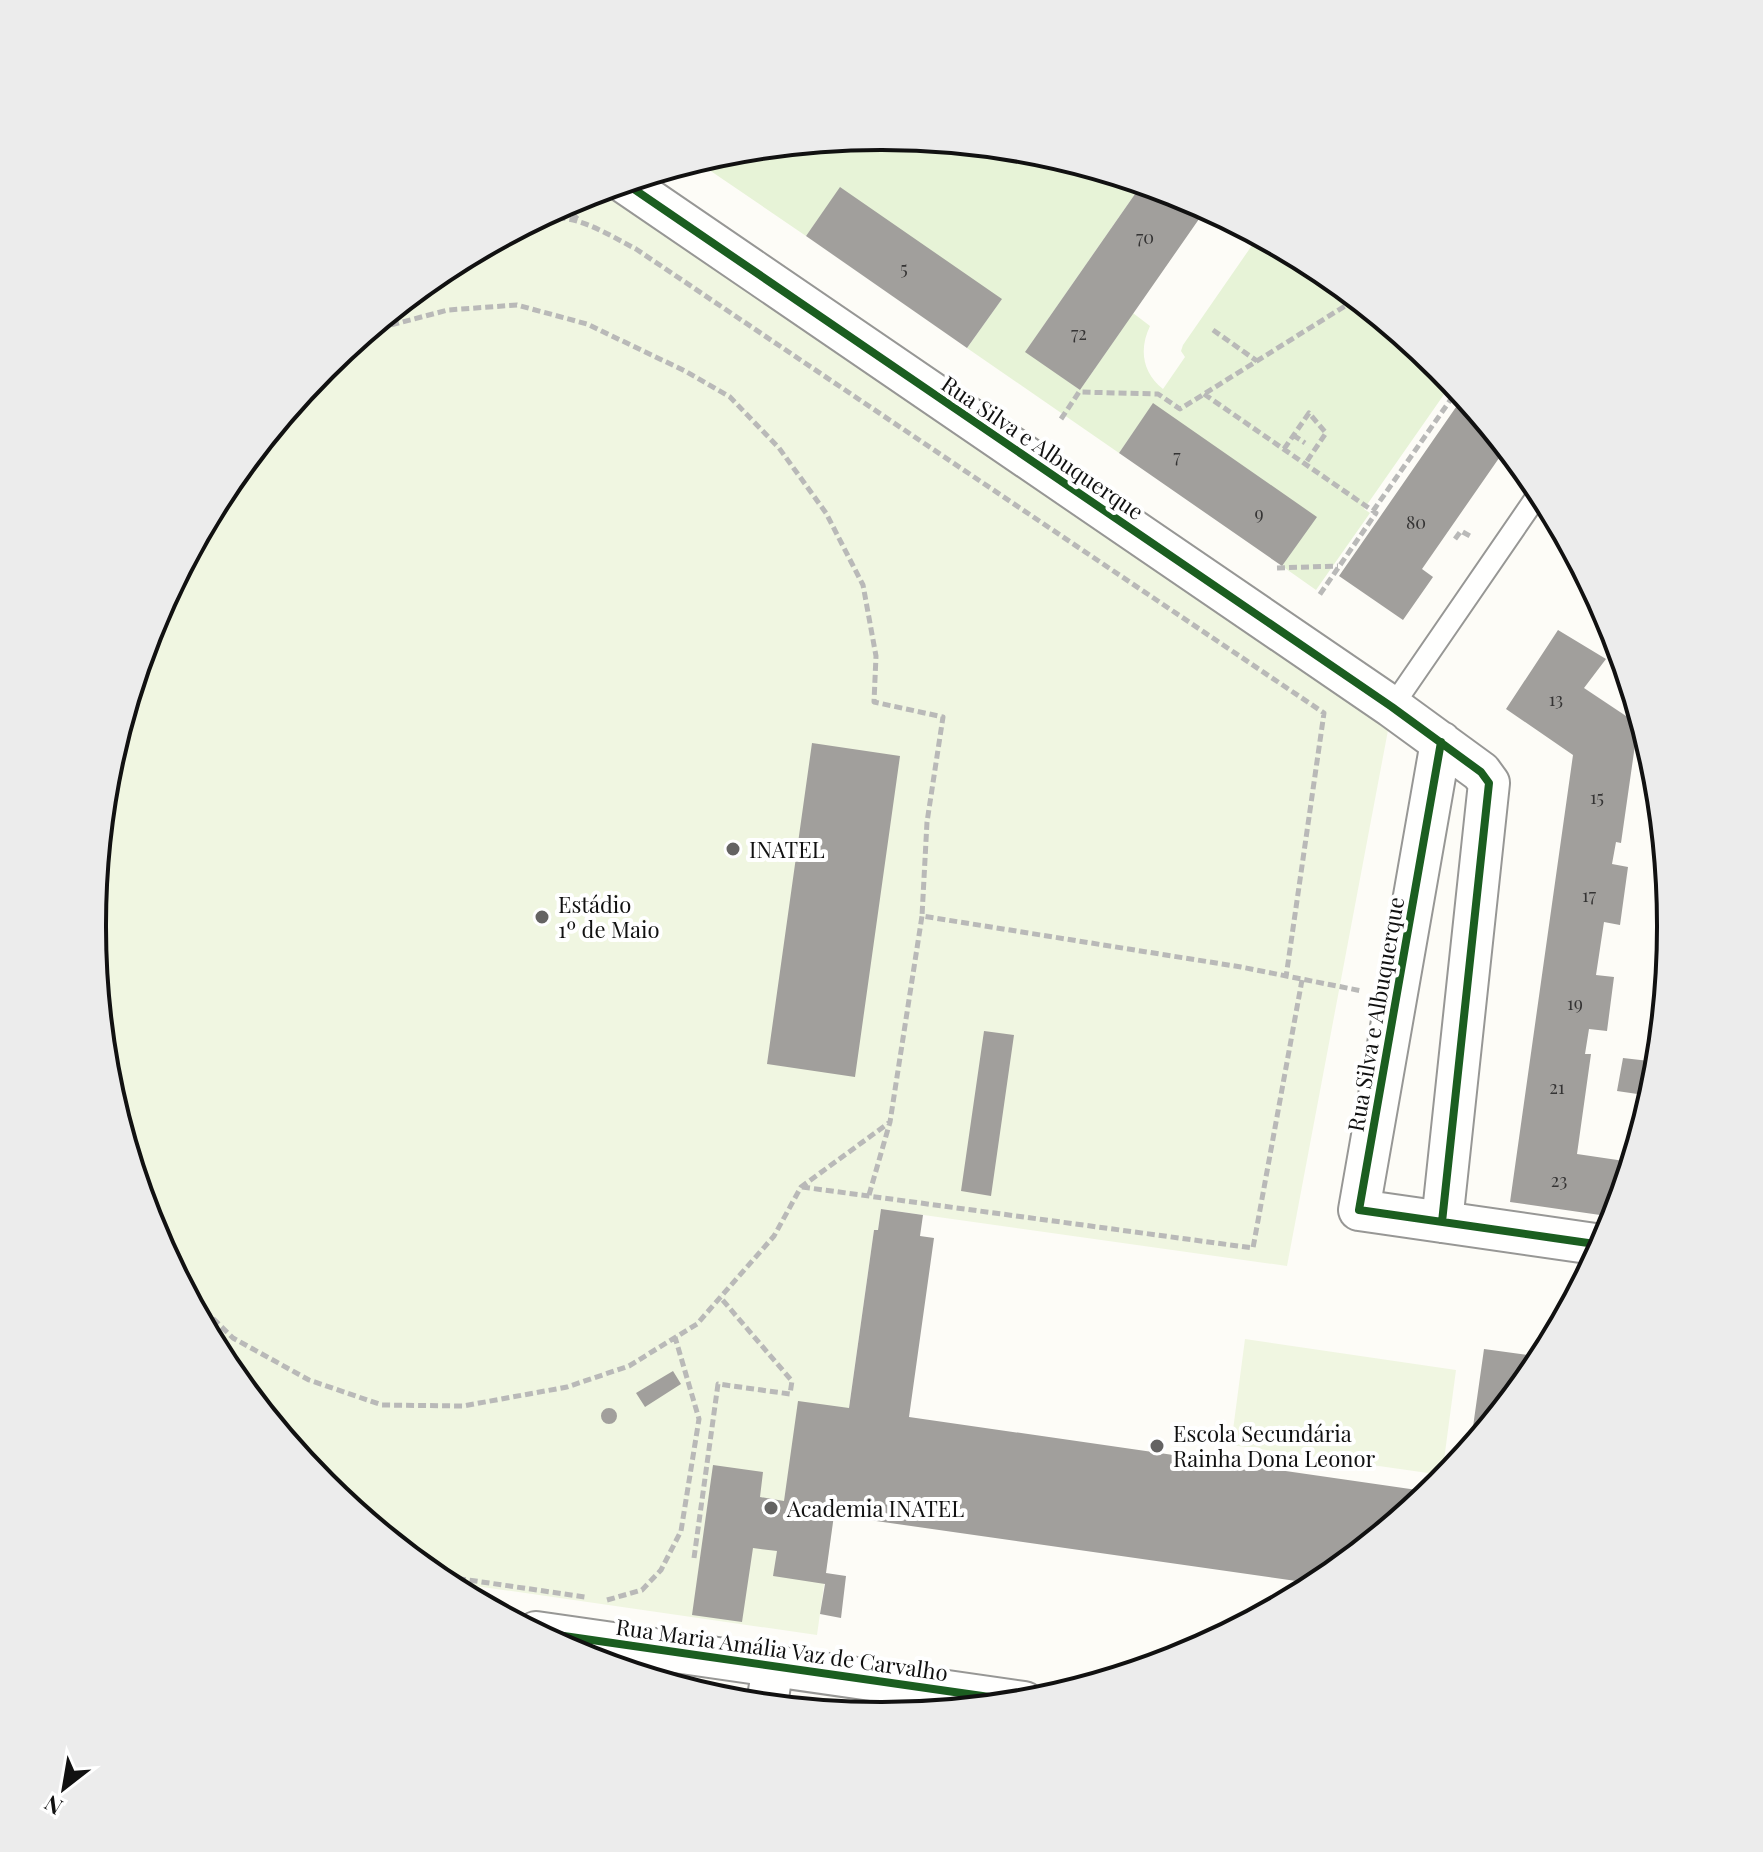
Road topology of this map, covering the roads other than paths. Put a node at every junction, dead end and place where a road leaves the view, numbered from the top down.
1 (636, 191) edge
2 (1532, 504) edge
3 (1392, 707) junction
4 (1441, 742) junction
5 (1442, 1222) junction
6 (1589, 1243) edge
7 (592, 1645) edge
8 (770, 1685) edge
9 (957, 1698) edge

1 - 3 street, Rua Silva e Albuquerque
2 - 3 lane
3 - 4 street, Rua Silva e Albuquerque
4 - 5 street, Rua Silva e Albuquerque
4 - 5 street, Rua Silva e Albuquerque
5 - 6 street, Rua Silva e Albuquerque
7 - 8 street, Rua Maria Amália Vaz de Carvalho
8 - 9 street, Rua Maria Amália Vaz de Carvalho

